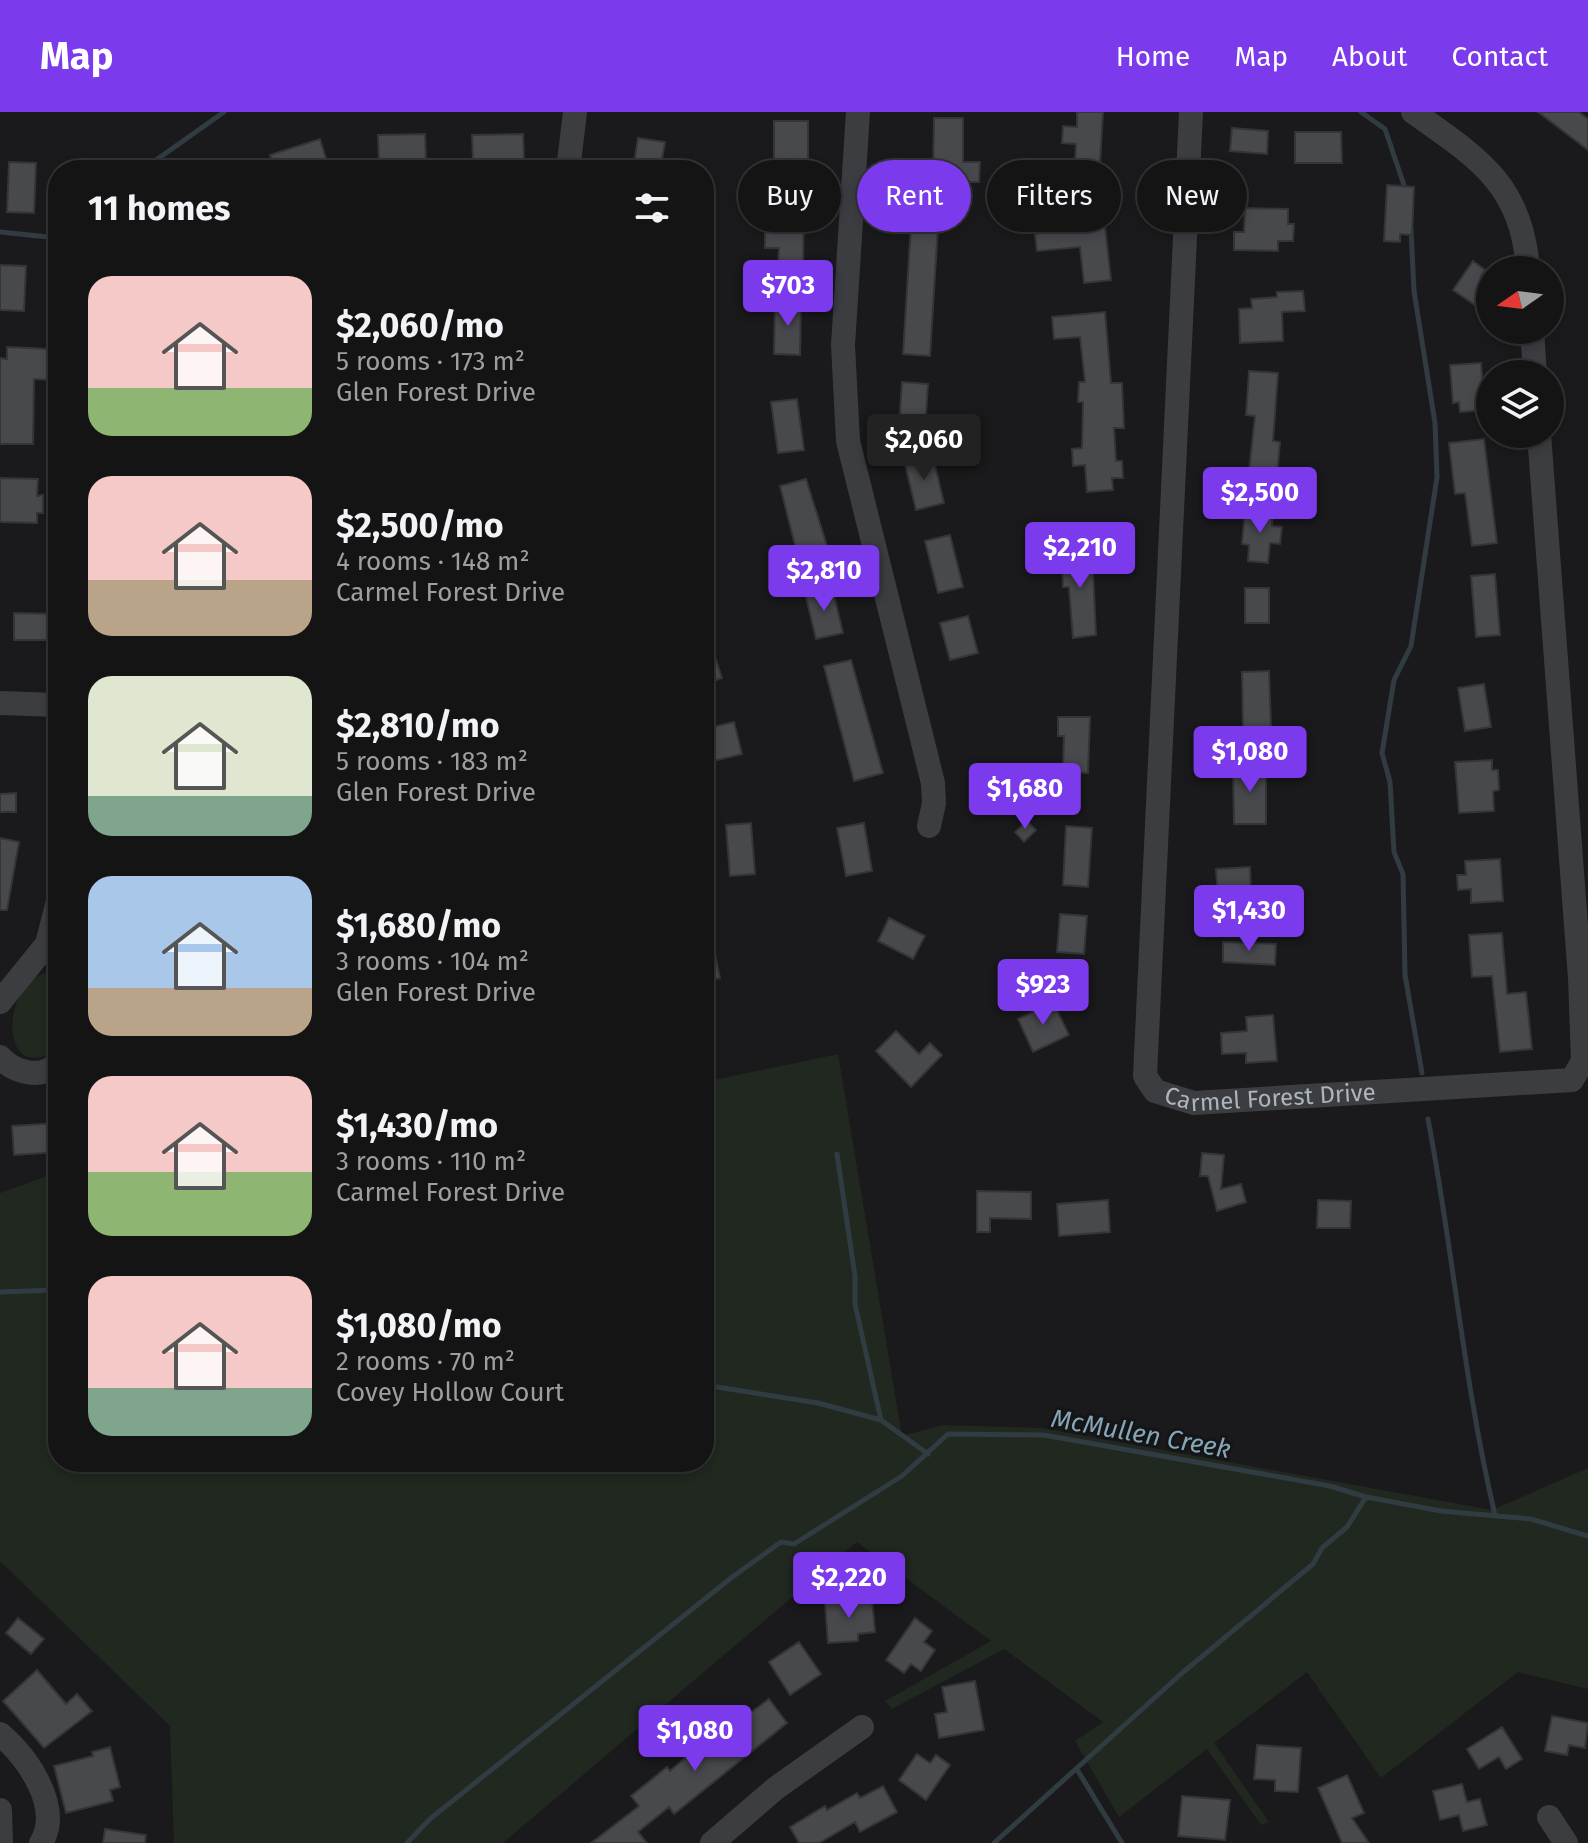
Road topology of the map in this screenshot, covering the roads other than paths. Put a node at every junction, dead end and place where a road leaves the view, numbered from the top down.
1 (575, 112) edge
2 (858, 112) edge
3 (1191, 112) edge
4 (1413, 112) edge
5 (569, 160) edge
6 (1526, 256) edge
7 (1540, 448) edge
8 (0, 703) edge
9 (48, 705) edge
10 (929, 826) dead end
11 (48, 958) edge
12 (0, 1002) edge
13 (0, 1057) edge
14 (48, 1071) edge
15 (862, 1727) dead end
16 (0, 1734) edge
17 (0, 1810) edge
18 (1549, 1817) dead end
19 (1, 1843) edge
20 (41, 1843) edge
21 (712, 1843) edge
22 (1566, 1843) edge

1 - 5 street
2 - 10 street
3 - 7 street, Carmel Forest Drive
4 - 6 street
8 - 9 street
11 - 12 street
13 - 14 street
15 - 21 street
16 - 20 street
17 - 19 street
18 - 22 street

